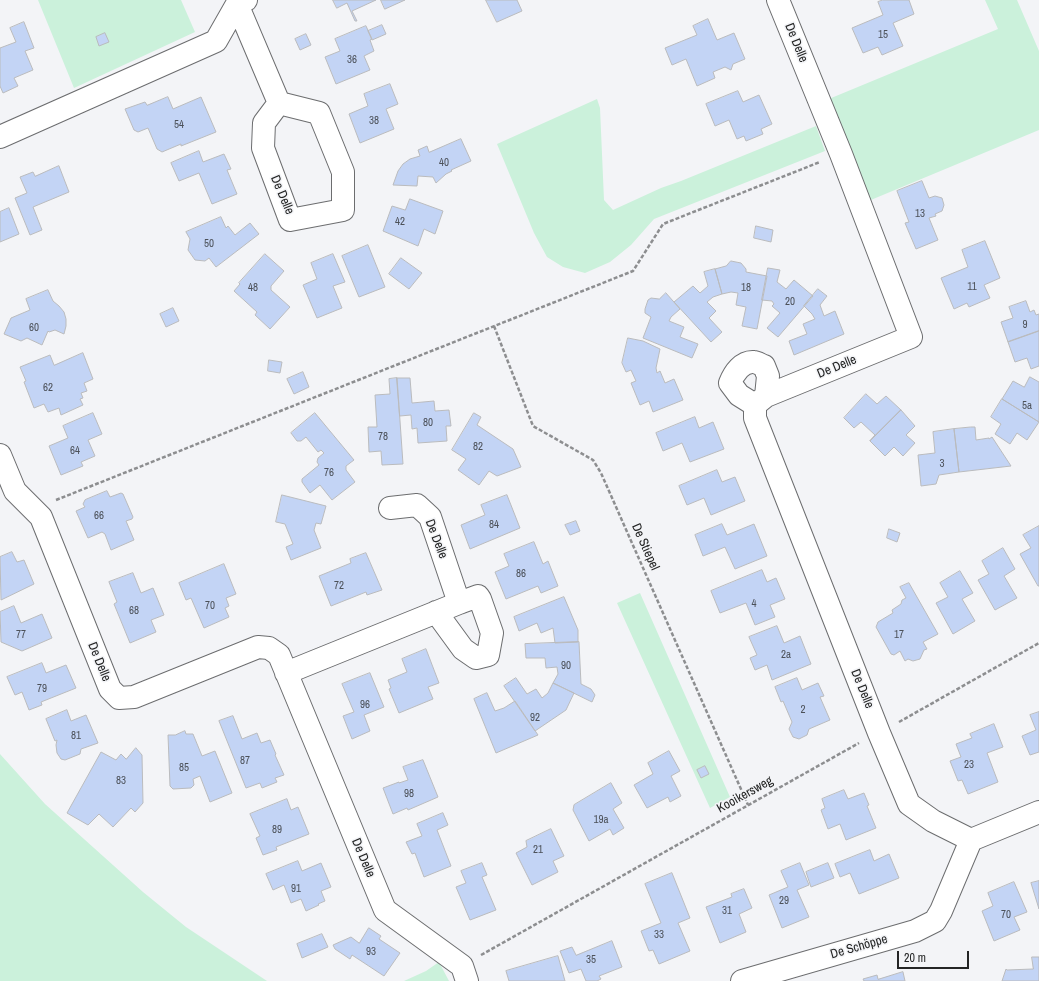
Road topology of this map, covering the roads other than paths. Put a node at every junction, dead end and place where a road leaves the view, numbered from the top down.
1 (778, 0) edge
2 (242, 2) edge
3 (279, 103) junction
4 (0, 137) edge
5 (0, 455) edge
6 (390, 508) dead end
7 (459, 602) junction
8 (436, 612) junction
9 (286, 673) junction
10 (1039, 812) edge
11 (971, 840) junction
12 (464, 973) edge
13 (742, 981) edge

1 - 11 street, De Delle
2 - 3 street
2 - 4 street
3 - 3 street, De Delle
5 - 9 street, De Delle
6 - 7 street, De Delle
7 - 8 street
7 - 8 street
8 - 9 street
9 - 12 street, De Delle
10 - 11 street
11 - 13 street, De Schöppe

